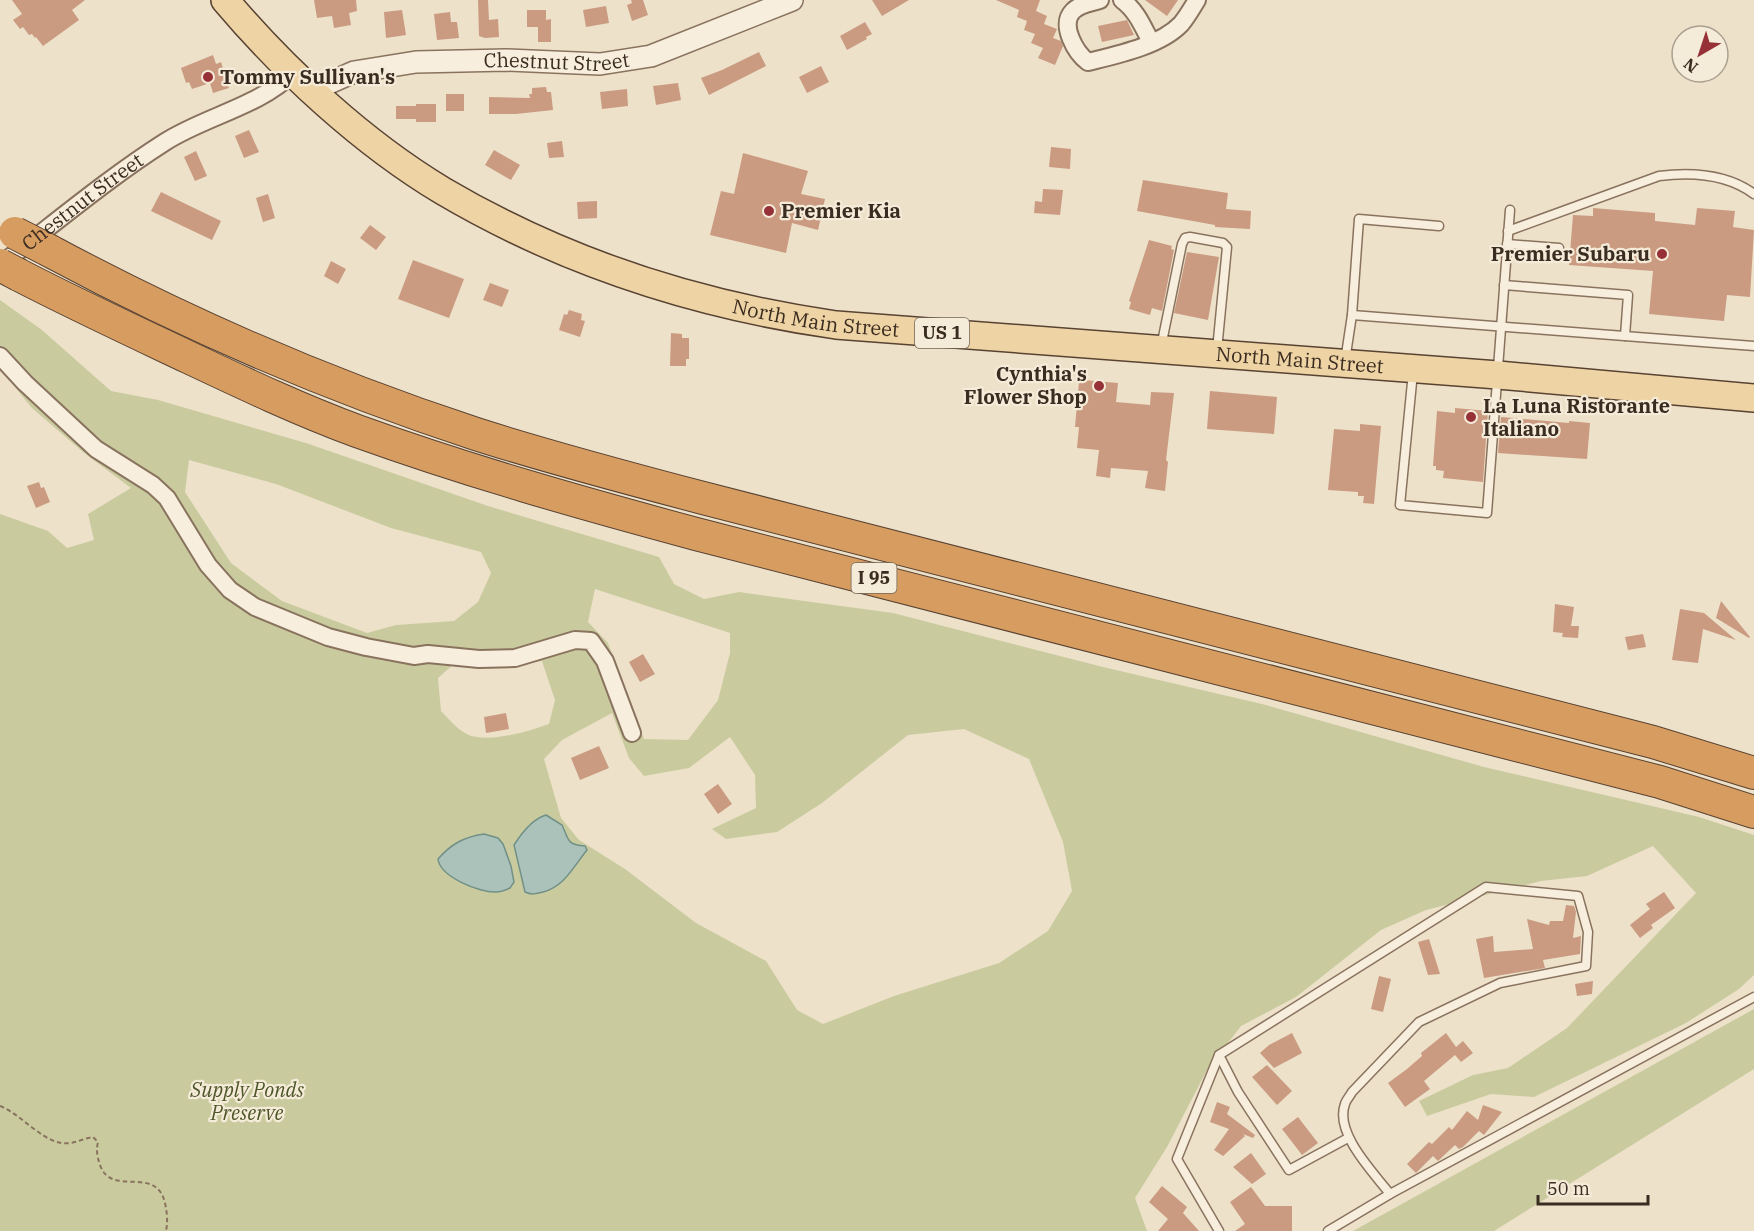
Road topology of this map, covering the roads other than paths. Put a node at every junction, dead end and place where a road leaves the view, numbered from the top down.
1 (225, 0) edge
2 (792, 0) edge
3 (1100, 0) edge
4 (1122, 0) edge
5 (1197, 0) edge
6 (1152, 42) junction
7 (293, 73) junction
8 (315, 93) junction
9 (1754, 194) edge
10 (1510, 210) dead end
11 (1439, 226) dead end
12 (8, 229) edge
13 (1508, 231) junction
14 (1507, 244) junction
15 (1559, 248) dead end
16 (6, 268) edge
17 (1504, 285) junction
18 (1352, 315) junction
19 (1502, 326) junction
20 (1624, 336) junction
21 (1754, 346) edge
22 (1161, 348) junction
23 (1216, 353) junction
24 (0, 356) edge
25 (1344, 364) junction
26 (1413, 368) junction
27 (1498, 375) junction
28 (1754, 398) edge
29 (632, 733) dead end
30 (1754, 773) edge
31 (1754, 812) edge
32 (1754, 997) edge
33 (1219, 1056) junction
34 (1348, 1138) junction
35 (1390, 1194) junction
36 (1219, 1231) edge
37 (1328, 1231) edge

1 - 7 main road, North Main Street / US 1
2 - 8 street, Chestnut Street
3 - 6 street
4 - 6 street
5 - 6 street
7 - 8 main road, North Main Street / US 1
7 - 16 street, Chestnut Street
8 - 22 main road, North Main Street / US 1
9 - 13 lane
10 - 13 lane
11 - 18 lane
12 - 30 highway, I 95, bridge
13 - 14 lane
14 - 15 lane
14 - 17 lane
16 - 31 highway, I 95
17 - 19 lane
17 - 20 lane
18 - 19 lane
18 - 25 lane
19 - 20 lane
19 - 27 lane
20 - 21 lane
22 - 23 main road, North Main Street / US 1
22 - 23 lane
23 - 25 main road, North Main Street / US 1
24 - 29 street
25 - 26 main road, North Main Street / US 1
26 - 27 main road, North Main Street / US 1
26 - 27 lane
27 - 28 main road, North Main Street / US 1
32 - 35 lane
33 - 34 lane
33 - 34 lane
33 - 36 lane
34 - 35 lane
35 - 37 lane

